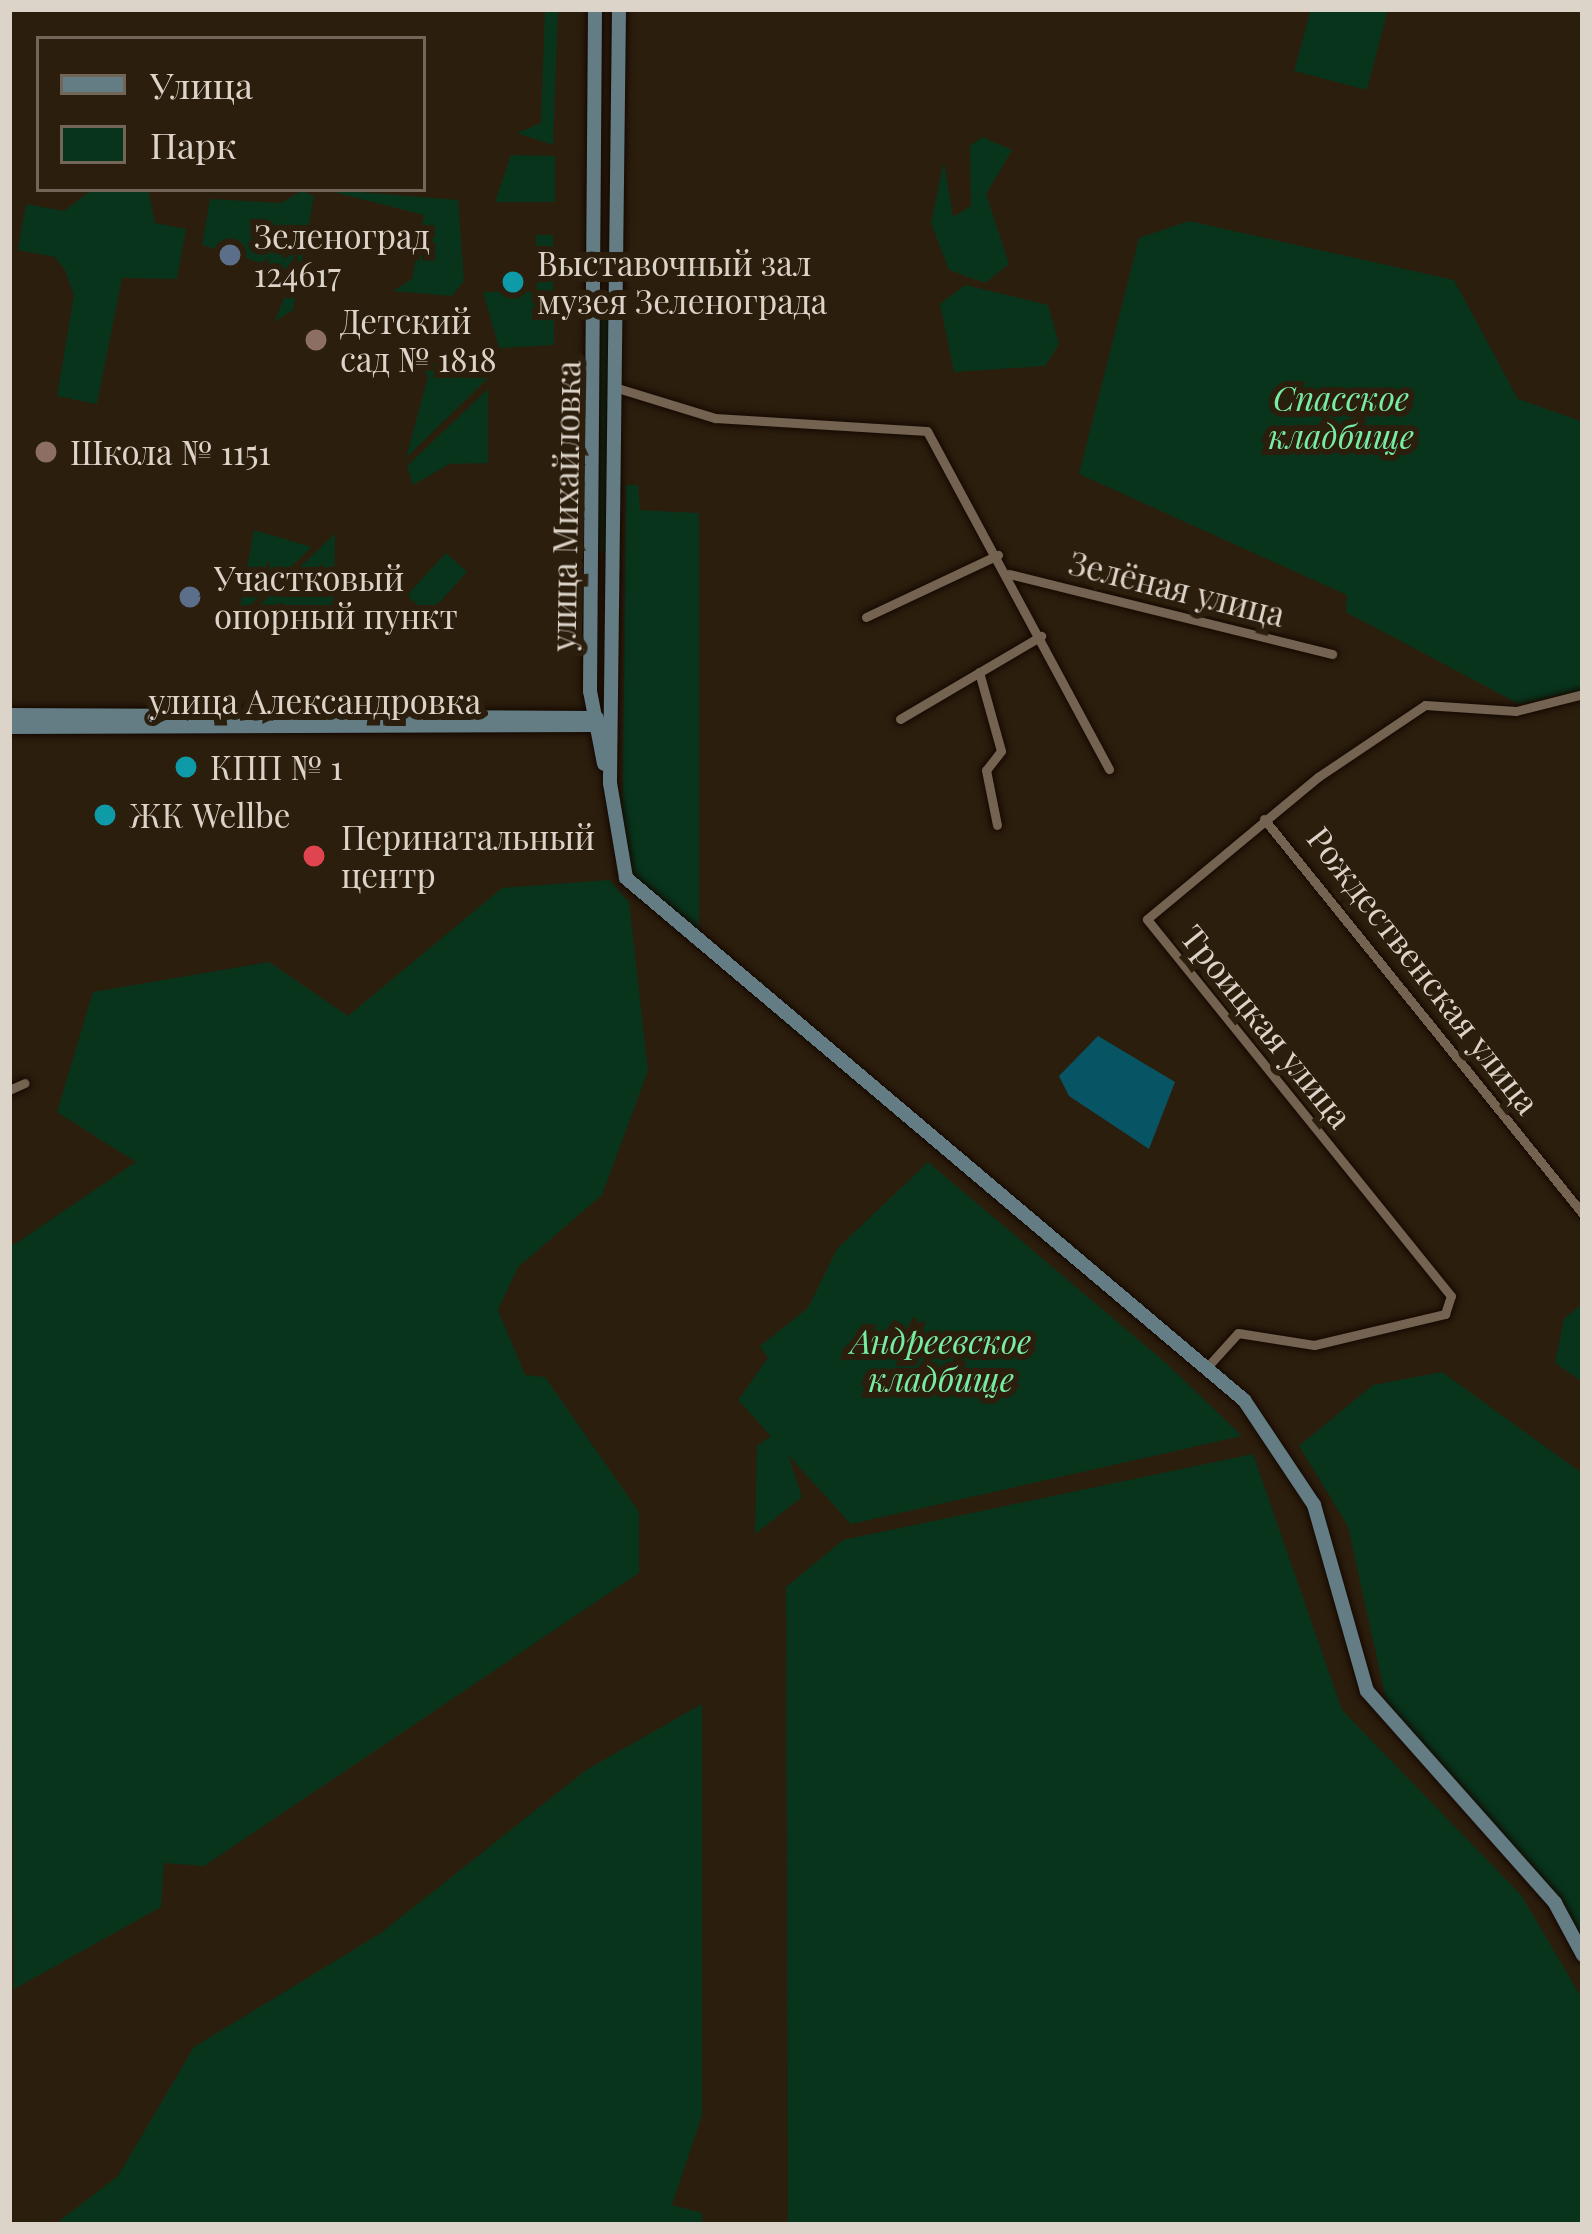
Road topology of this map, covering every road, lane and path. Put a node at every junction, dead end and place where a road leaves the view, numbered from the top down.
1 (595, 9) edge
2 (619, 9) edge
3 (595, 116) junction
4 (618, 116) junction
5 (594, 298) junction
6 (615, 298) junction
7 (614, 387) junction
8 (998, 555) junction
9 (1009, 574) junction
10 (866, 617) dead end
11 (1041, 636) junction
12 (1332, 654) dead end
13 (979, 672) junction
14 (590, 691) junction
15 (1583, 694) edge
16 (9, 715) edge
17 (900, 718) dead end
18 (562, 722) junction
19 (603, 722) junction
20 (9, 727) edge
21 (601, 753) junction
22 (1109, 769) dead end
23 (610, 783) junction
24 (1264, 818) junction
25 (998, 825) dead end
26 (25, 1082) dead end
27 (9, 1090) edge
28 (1583, 1214) edge
29 (1209, 1365) junction
30 (1583, 1955) edge

1 - 3 main road, улица Михайловка
2 - 4 main road, улица Михайловка
3 - 4 street
3 - 5 main road, улица Михайловка
4 - 6 main road, улица Михайловка
5 - 6 street
5 - 14 main road, улица Михайловка
6 - 7 main road, улица Михайловка
7 - 8 street
7 - 19 main road, улица Михайловка
8 - 9 street
8 - 10 street
9 - 11 street
9 - 12 street, Зелёная улица
11 - 13 street
11 - 22 street
13 - 17 street
13 - 25 street
14 - 18 main road
14 - 19 main road, улица Михайловка
15 - 24 street, Троицкая улица
16 - 18 main road, улица Александровка
18 - 19 main road, улица Александровка
18 - 20 main road, улица Александровка
18 - 21 main road
19 - 21 main road
19 - 23 main road
21 - 23 main road
23 - 29 main road
24 - 28 street, Рождественская улица
24 - 29 street, Троицкая улица
26 - 27 street
29 - 30 main road

